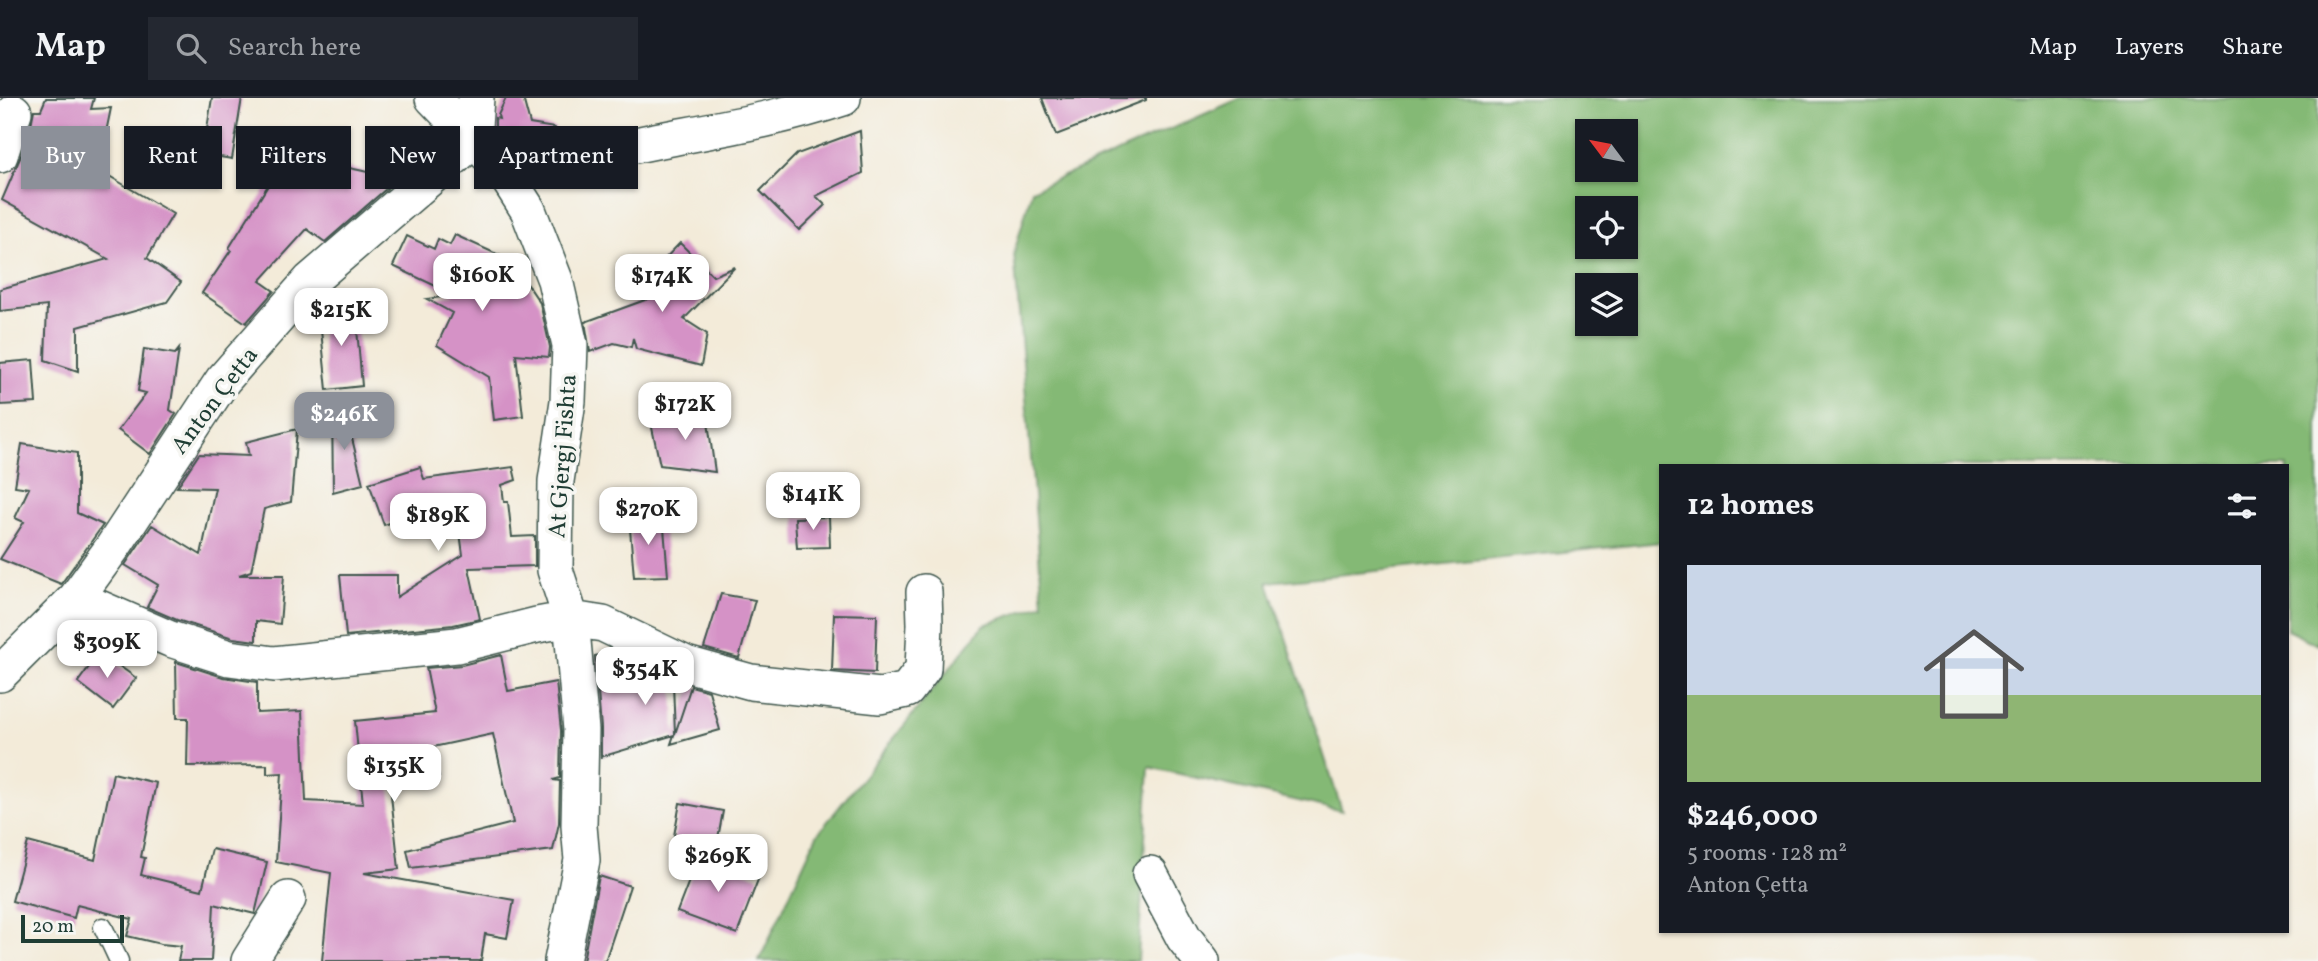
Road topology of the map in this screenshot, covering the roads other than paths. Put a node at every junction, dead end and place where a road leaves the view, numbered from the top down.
1 (433, 98) edge
2 (476, 98) edge
3 (843, 98) edge
4 (14, 112) dead end
5 (473, 141) junction
6 (638, 146) edge
7 (0, 155) edge
8 (515, 189) edge
9 (924, 592) dead end
10 (76, 598) junction
11 (572, 619) junction
12 (0, 674) edge
13 (1150, 874) dead end
14 (288, 900) dead end
15 (103, 928) dead end
16 (119, 961) edge
17 (249, 961) edge
18 (562, 961) edge
19 (1202, 961) edge

1 - 5 street, At Gjergj Fishta
2 - 5 street
3 - 6 street
4 - 7 street
5 - 10 street, Anton Çetta
8 - 11 street, At Gjergj Fishta
9 - 11 street
10 - 11 street
10 - 12 street, Anton Çetta
11 - 18 street, At Gjergj Fishta
13 - 19 street
14 - 17 street
15 - 16 lane

